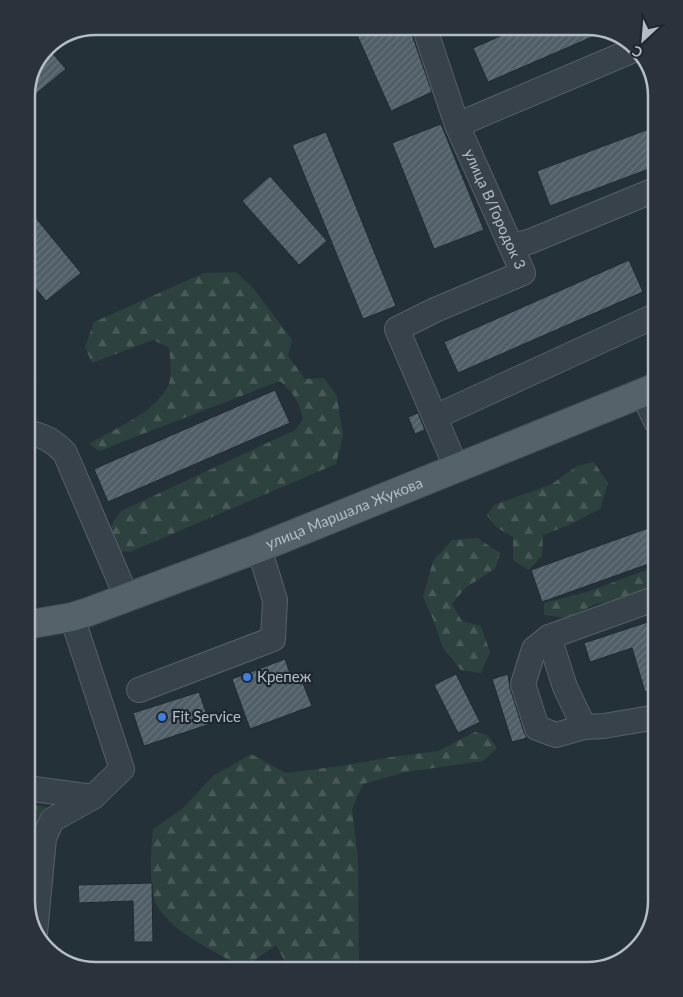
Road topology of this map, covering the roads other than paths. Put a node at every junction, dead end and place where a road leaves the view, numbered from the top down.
1 (427, 35) edge
2 (618, 58) edge
3 (457, 125) junction
4 (648, 192) edge
5 (512, 247) junction
6 (648, 319) edge
7 (648, 390) edge
8 (435, 417) junction
9 (35, 433) edge
10 (456, 467) junction
11 (259, 548) junction
12 (127, 598) junction
13 (648, 601) edge
14 (72, 617) junction
15 (35, 623) edge
16 (549, 637) junction
17 (139, 690) dead end
18 (648, 719) edge
19 (584, 727) junction
20 (35, 789) edge
21 (93, 797) junction
22 (37, 915) edge

1 - 3 street, улица В/Городок 3
2 - 3 street
3 - 5 street, улица В/Городок 3
4 - 5 street
5 - 8 street, улица В/Городок 3
6 - 8 street
7 - 10 main road, улица Маршала Жукова
8 - 10 street, улица В/Городок 3
9 - 12 street
10 - 11 main road, улица Маршала Жукова
11 - 12 main road, улица Маршала Жукова
11 - 17 street
12 - 14 main road, улица Маршала Жукова
13 - 16 street
14 - 15 main road, улица Маршала Жукова
14 - 21 street
16 - 19 street
16 - 19 street
18 - 19 street
20 - 21 street
21 - 22 street

